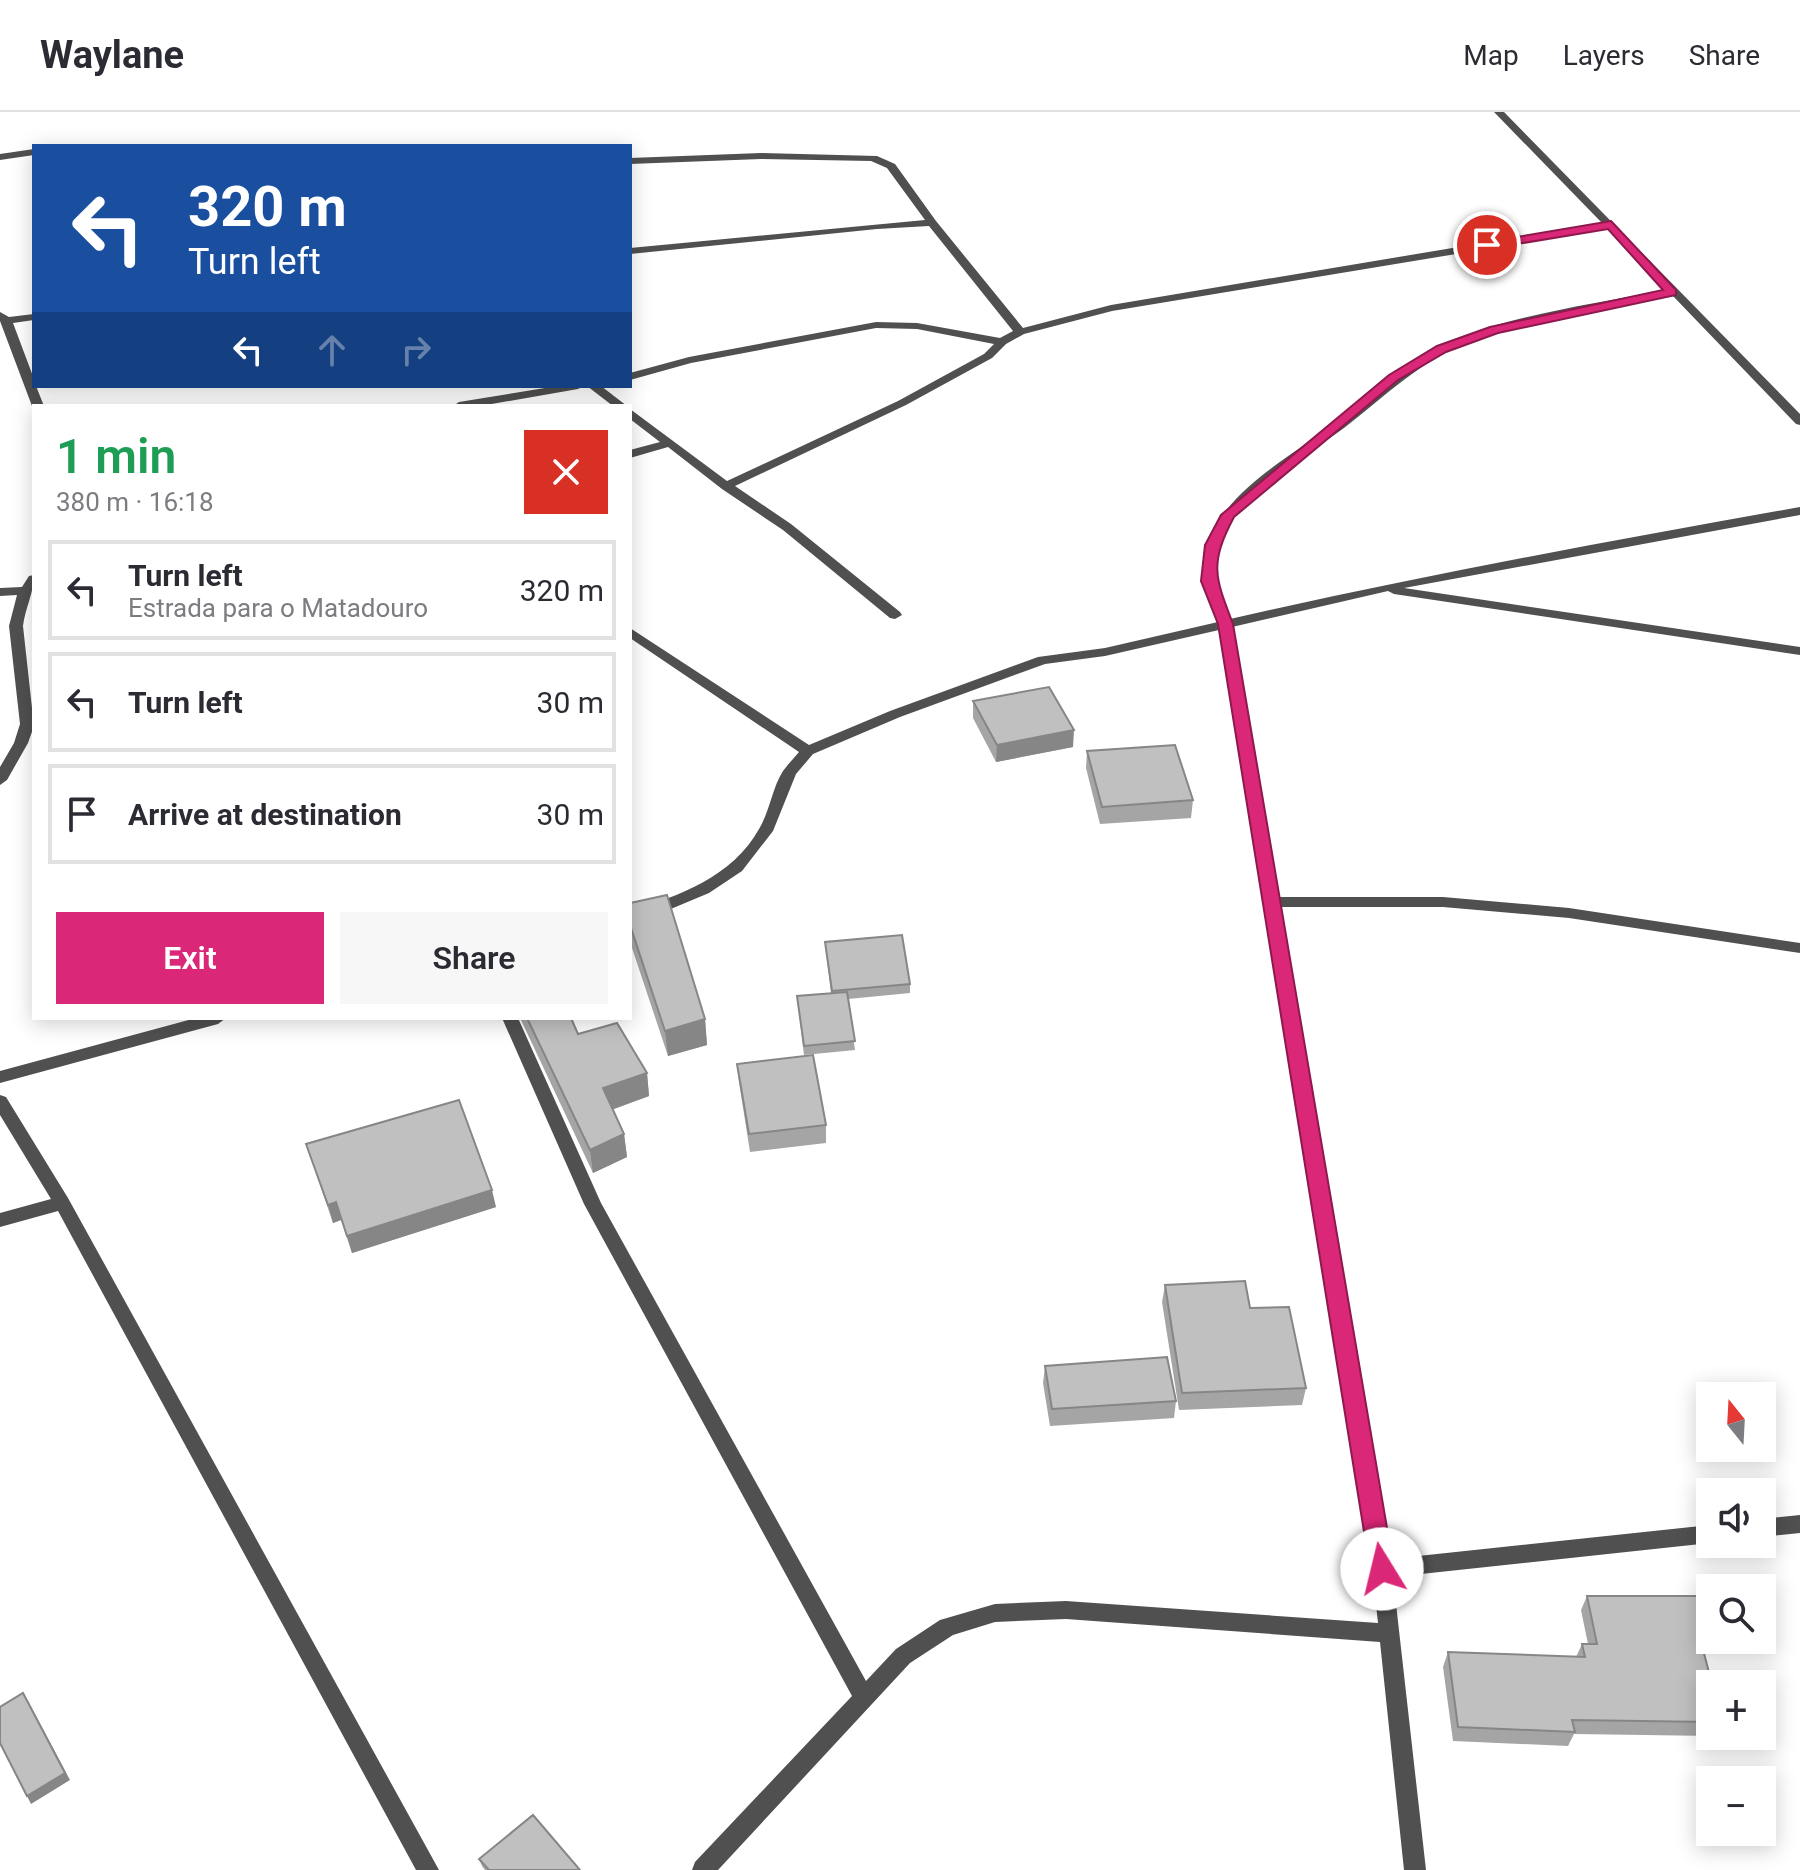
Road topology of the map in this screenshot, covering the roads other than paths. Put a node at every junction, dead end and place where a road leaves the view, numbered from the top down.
1 (1499, 112) edge
2 (32, 152) edge
3 (0, 157) edge
4 (632, 161) edge
5 (932, 223) junction
6 (1611, 225) junction
7 (632, 251) edge
8 (1672, 292) junction
9 (32, 317) edge
10 (3, 318) edge
11 (1020, 332) junction
12 (1002, 342) junction
13 (632, 376) edge
14 (566, 388) edge
15 (596, 388) edge
16 (37, 404) edge
17 (471, 404) edge
18 (618, 404) edge
19 (632, 414) edge
20 (1800, 421) edge
21 (670, 443) junction
22 (632, 453) edge
23 (726, 486) junction
24 (1800, 511) edge
25 (32, 581) edge
26 (1382, 588) junction
27 (24, 591) junction
28 (0, 592) edge
29 (895, 615) dead end
30 (1225, 624) junction
31 (632, 633) edge
32 (1800, 651) edge
33 (808, 751) junction
34 (0, 780) edge
35 (1271, 902) junction
36 (632, 914) edge
37 (1800, 948) edge
38 (211, 1020) edge
39 (511, 1020) edge
40 (0, 1077) edge
41 (0, 1101) edge
42 (62, 1203) junction
43 (0, 1220) edge
44 (1800, 1524) edge
45 (1776, 1527) edge
46 (1696, 1535) edge
47 (1382, 1569) junction
48 (1387, 1633) junction
49 (863, 1696) junction
50 (428, 1870) edge
51 (703, 1870) edge
52 (1415, 1870) edge

1 - 6 street
2 - 3 street
4 - 5 street
5 - 7 street
5 - 11 street
6 - 8 street
6 - 11 street
8 - 20 street
8 - 30 street
9 - 10 street
10 - 16 street
11 - 12 street
12 - 13 street
12 - 23 street
14 - 17 street
15 - 18 street
19 - 21 street
21 - 22 street
21 - 23 street
23 - 29 street
24 - 26 street
25 - 27 street
26 - 30 street
26 - 32 street
27 - 28 street
27 - 34 street
30 - 33 street
30 - 35 street
31 - 33 street
33 - 36 street
35 - 37 street
35 - 47 street
38 - 40 street
39 - 49 street
41 - 42 street
42 - 43 street
42 - 50 street
44 - 45 street
46 - 47 street
47 - 48 street
48 - 49 street
48 - 52 street
49 - 51 street

